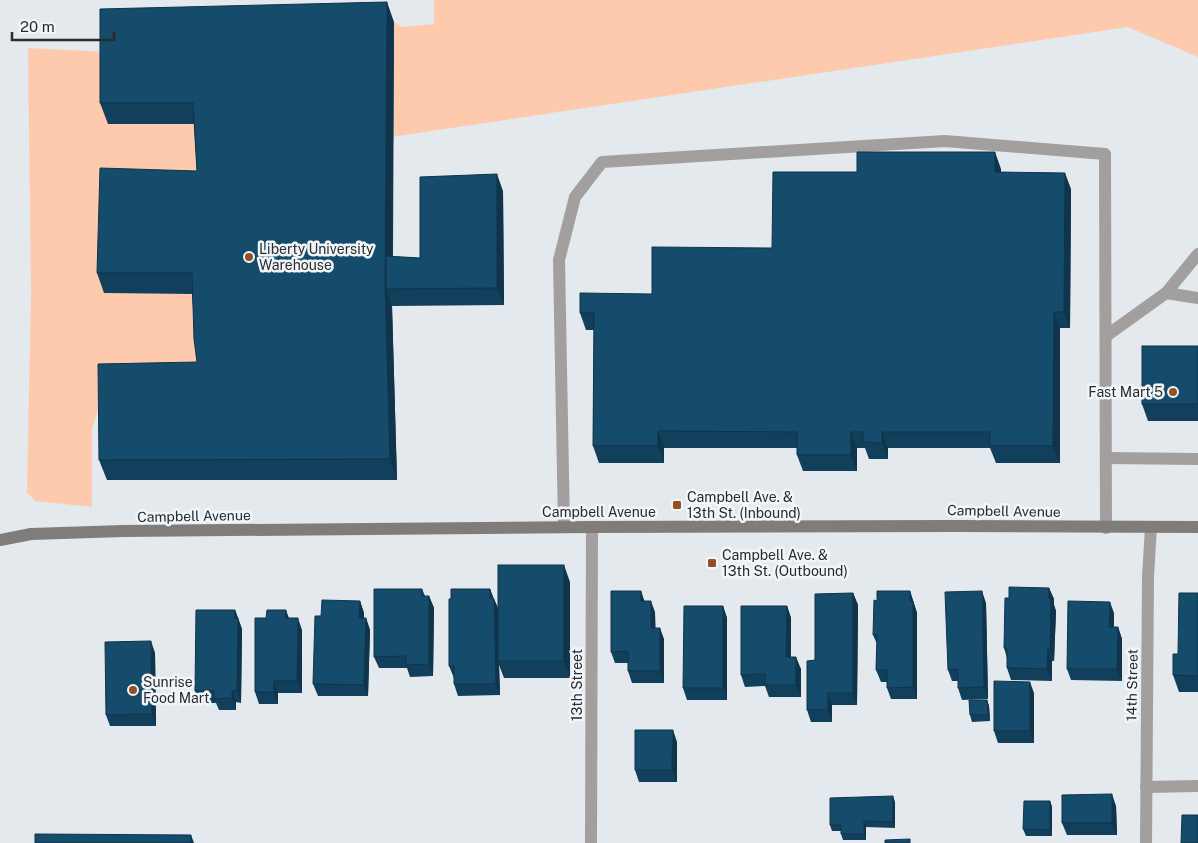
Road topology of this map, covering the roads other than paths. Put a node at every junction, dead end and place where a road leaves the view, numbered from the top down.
1 (1198, 254) edge
2 (1166, 293) junction
3 (1198, 298) edge
4 (1106, 336) junction
5 (1106, 458) junction
6 (1198, 459) edge
7 (564, 527) junction
8 (592, 527) junction
9 (1198, 527) edge
10 (1106, 528) junction
11 (1151, 528) junction
12 (0, 540) edge
13 (1198, 786) edge
14 (1146, 787) junction
15 (592, 843) edge
16 (1146, 843) edge

1 - 2 street
2 - 3 street
2 - 4 street
4 - 5 street
4 - 7 street
5 - 6 street
5 - 10 street
7 - 8 main road, Campbell Avenue
7 - 12 main road, Campbell Avenue
8 - 10 main road, Campbell Avenue
8 - 15 street, 13th Street
9 - 11 main road, Campbell Avenue
10 - 11 main road, Campbell Avenue
11 - 14 street, 14th Street
13 - 14 street
14 - 16 street, 14th Street

